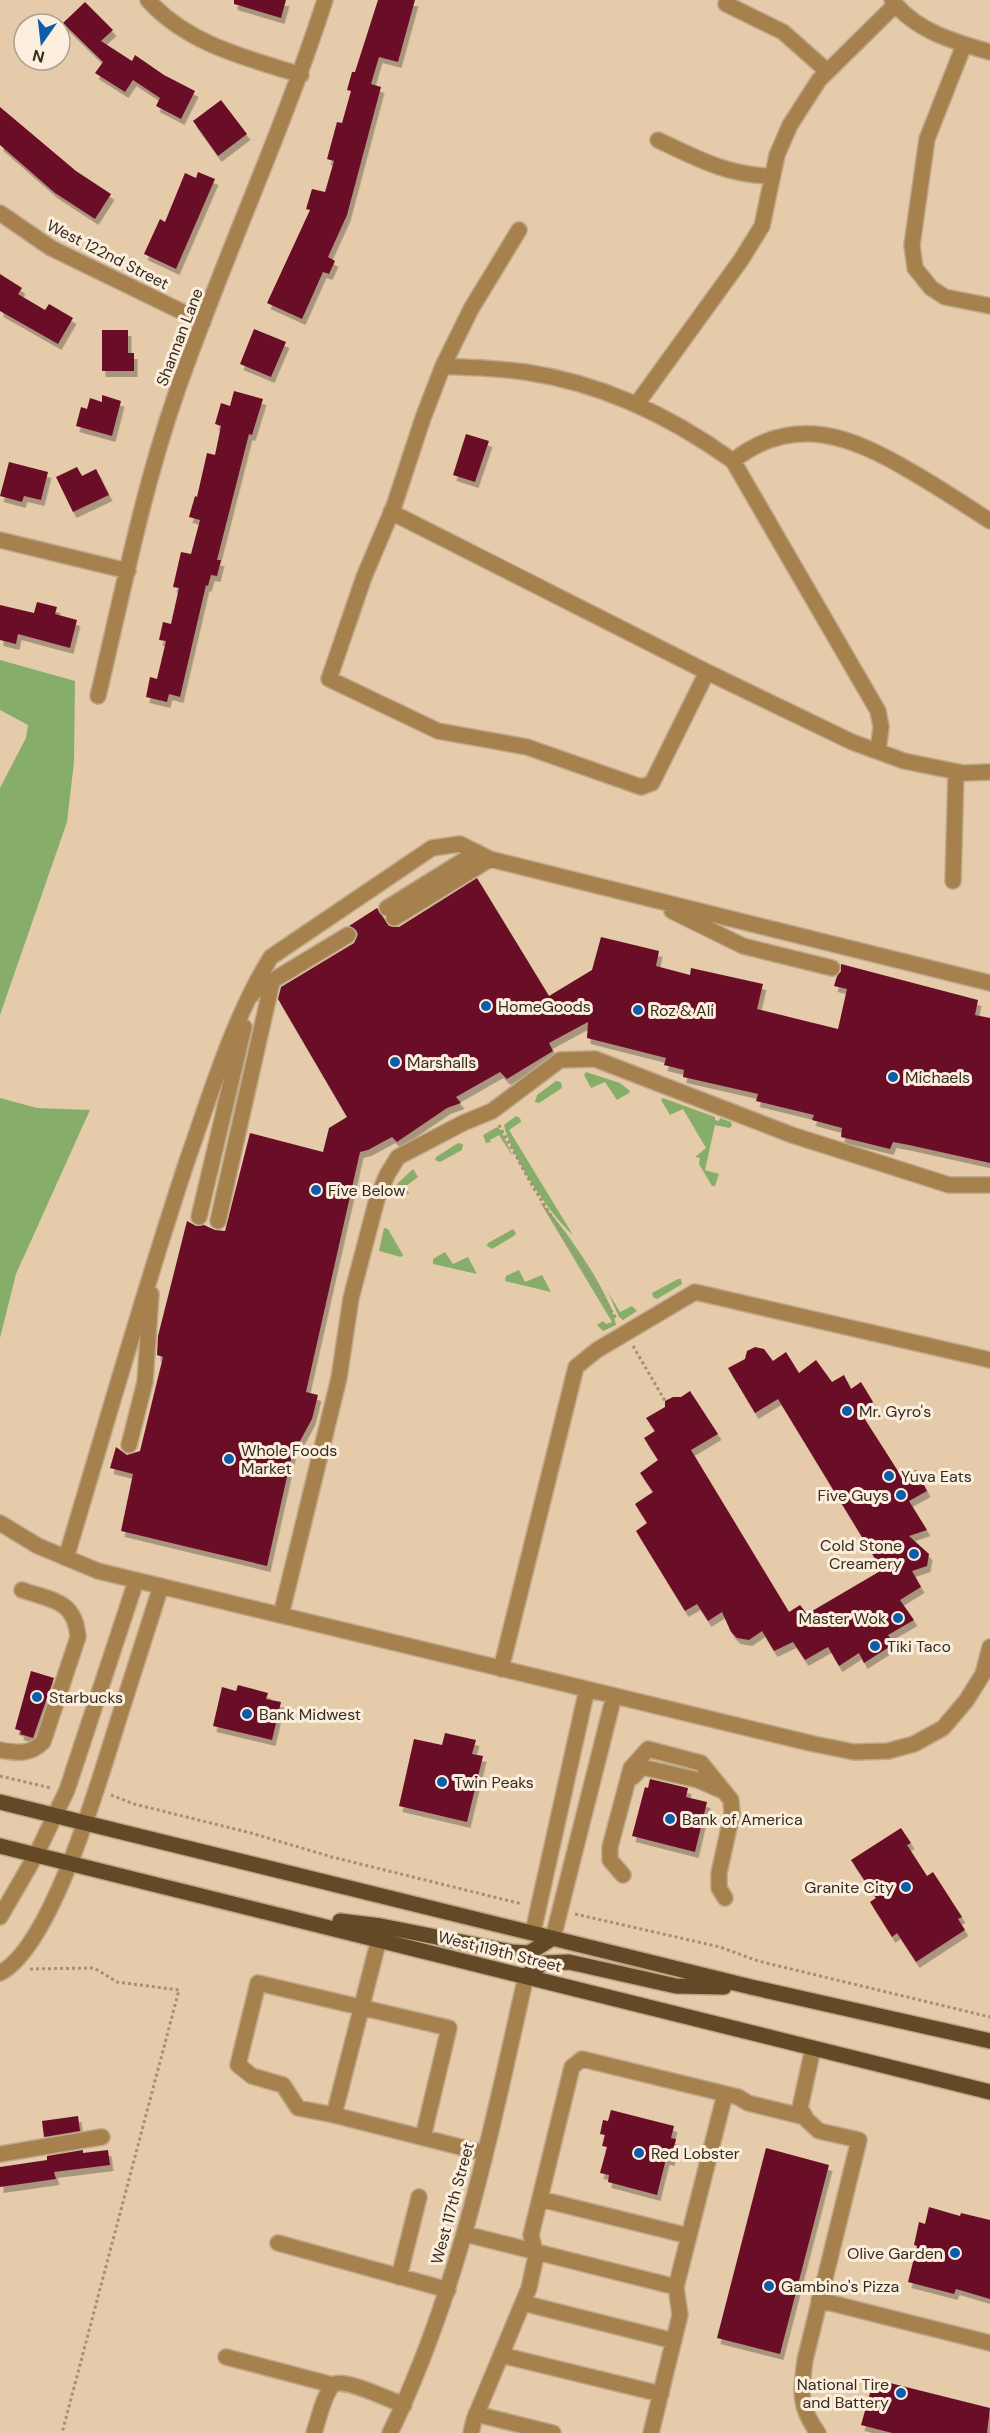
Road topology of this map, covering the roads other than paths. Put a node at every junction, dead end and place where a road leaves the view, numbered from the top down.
1 (148, 0) edge
2 (325, 0) edge
3 (893, 3) edge
4 (726, 4) dead end
5 (964, 45) junction
6 (990, 52) edge
7 (827, 71) junction
8 (301, 75) junction
9 (658, 140) dead end
10 (772, 176) junction
11 (0, 213) edge
12 (519, 230) dead end
13 (990, 306) edge
14 (203, 322) junction
15 (443, 366) junction
16 (636, 405) junction
17 (733, 461) junction
18 (392, 512) junction
19 (990, 521) edge
20 (0, 540) edge
21 (128, 571) junction
22 (707, 672) junction
23 (98, 696) dead end
24 (878, 751) junction
25 (956, 772) junction
26 (990, 772) edge
27 (484, 856) junction
28 (953, 881) dead end
29 (644, 897) junction
30 (391, 913) dead end
31 (348, 935) dead end
32 (832, 968) dead end
33 (969, 978) junction
34 (272, 982) junction
35 (990, 983) edge
36 (990, 991) edge
37 (252, 993) junction
38 (990, 1185) edge
39 (199, 1217) dead end
40 (218, 1221) dead end
41 (154, 1265) junction
42 (990, 1360) edge
43 (129, 1445) dead end
44 (0, 1523) edge
45 (66, 1558) junction
46 (136, 1581) junction
47 (161, 1587) junction
48 (22, 1590) dead end
49 (281, 1615) junction
50 (990, 1647) edge
51 (501, 1669) junction
52 (587, 1689) junction
53 (614, 1696) junction
54 (0, 1749) edge
55 (626, 1785) junction
56 (724, 1791) junction
57 (0, 1802) edge
58 (55, 1815) junction
59 (85, 1822) junction
60 (0, 1846) edge
61 (36, 1855) junction
62 (69, 1864) junction
63 (623, 1875) dead end
64 (725, 1898) dead end
65 (272, 1913) junction
66 (0, 1917) edge
67 (533, 1932) junction
68 (553, 1938) junction
69 (379, 1939) junction
70 (0, 1973) edge
71 (526, 1976) junction
72 (751, 1987) junction
73 (361, 2007) junction
74 (990, 2041) edge
75 (813, 2048) junction
76 (990, 2092) edge
77 (725, 2094) junction
78 (334, 2115) junction
79 (805, 2117) junction
80 (102, 2137) dead end
81 (423, 2138) junction
82 (484, 2153) junction
83 (0, 2154) edge
84 (419, 2197) dead end
85 (540, 2199) junction
86 (465, 2234) junction
87 (689, 2236) junction
88 (278, 2243) dead end
89 (536, 2253) junction
90 (399, 2277) junction
91 (676, 2287) junction
92 (448, 2290) junction
93 (819, 2300) junction
94 (523, 2303) junction
95 (674, 2341) junction
96 (990, 2343) edge
97 (501, 2355) junction
98 (226, 2357) dead end
99 (333, 2385) junction
100 (661, 2394) junction
101 (404, 2405) junction
102 (476, 2414) junction
103 (314, 2433) edge
104 (390, 2433) edge
105 (471, 2433) edge
106 (553, 2433) edge
107 (651, 2433) edge
108 (818, 2433) edge

1 - 8 street
2 - 8 street, Shannan Lane
3 - 5 street
3 - 7 street
4 - 7 street
5 - 6 street
5 - 13 street
7 - 10 street
8 - 14 street, Shannan Lane
9 - 10 street
10 - 16 street
11 - 14 street, West 122nd Street
12 - 15 street
14 - 21 street, Shannan Lane
15 - 16 street
15 - 18 street
16 - 17 street
17 - 19 street
17 - 24 street
18 - 22 street
18 - 22 street
20 - 21 street
21 - 23 street, Shannan Lane
22 - 24 street
24 - 25 street
25 - 26 street
25 - 28 street
27 - 29 street
27 - 30 street
27 - 37 street
29 - 32 street
29 - 33 street
31 - 34 street
33 - 35 street
33 - 36 street
34 - 37 street
34 - 40 street
37 - 39 street
37 - 41 street
38 - 49 street
41 - 43 street
41 - 45 street
42 - 51 street
44 - 45 street
45 - 46 street
46 - 47 street
46 - 58 street
47 - 49 street
47 - 59 street
48 - 54 street
49 - 51 street
50 - 53 street
51 - 52 street
52 - 53 street
52 - 67 street
53 - 68 street
55 - 56 street
55 - 56 street
55 - 63 street
56 - 64 street
57 - 58 main road, West 119th Street
58 - 59 main road, West 119th Street
58 - 61 street
59 - 62 street
59 - 67 main road, West 119th Street
60 - 61 main road, West 119th Street
61 - 62 main road, West 119th Street
61 - 66 street
62 - 65 main road, West 119th Street
62 - 70 street
65 - 68 main road
65 - 69 main road, West 119th Street
67 - 68 main road, West 119th Street
68 - 72 main road, West 119th Street
69 - 71 main road, West 119th Street
69 - 73 street
71 - 72 main road
71 - 75 main road, West 119th Street
71 - 82 street, West 117th Street
72 - 74 main road, West 119th Street
73 - 78 street
73 - 78 street
73 - 81 street
75 - 76 main road, West 119th Street
75 - 79 street
77 - 79 street
77 - 85 street
77 - 87 street
78 - 81 street
79 - 93 street
80 - 83 street
81 - 82 street
82 - 86 street, West 117th Street
84 - 90 street
85 - 87 street
85 - 89 street
86 - 89 street
86 - 92 street, West 117th Street
87 - 91 street
88 - 90 street
89 - 91 street
89 - 94 street
90 - 92 street
91 - 95 street
92 - 101 street, West 117th Street
93 - 96 street
93 - 108 street
94 - 95 street
94 - 97 street
95 - 100 street
97 - 100 street
97 - 102 street
98 - 99 street
99 - 101 street
99 - 103 street
100 - 107 street
101 - 104 street, West 117th Street
102 - 105 street
102 - 106 street

